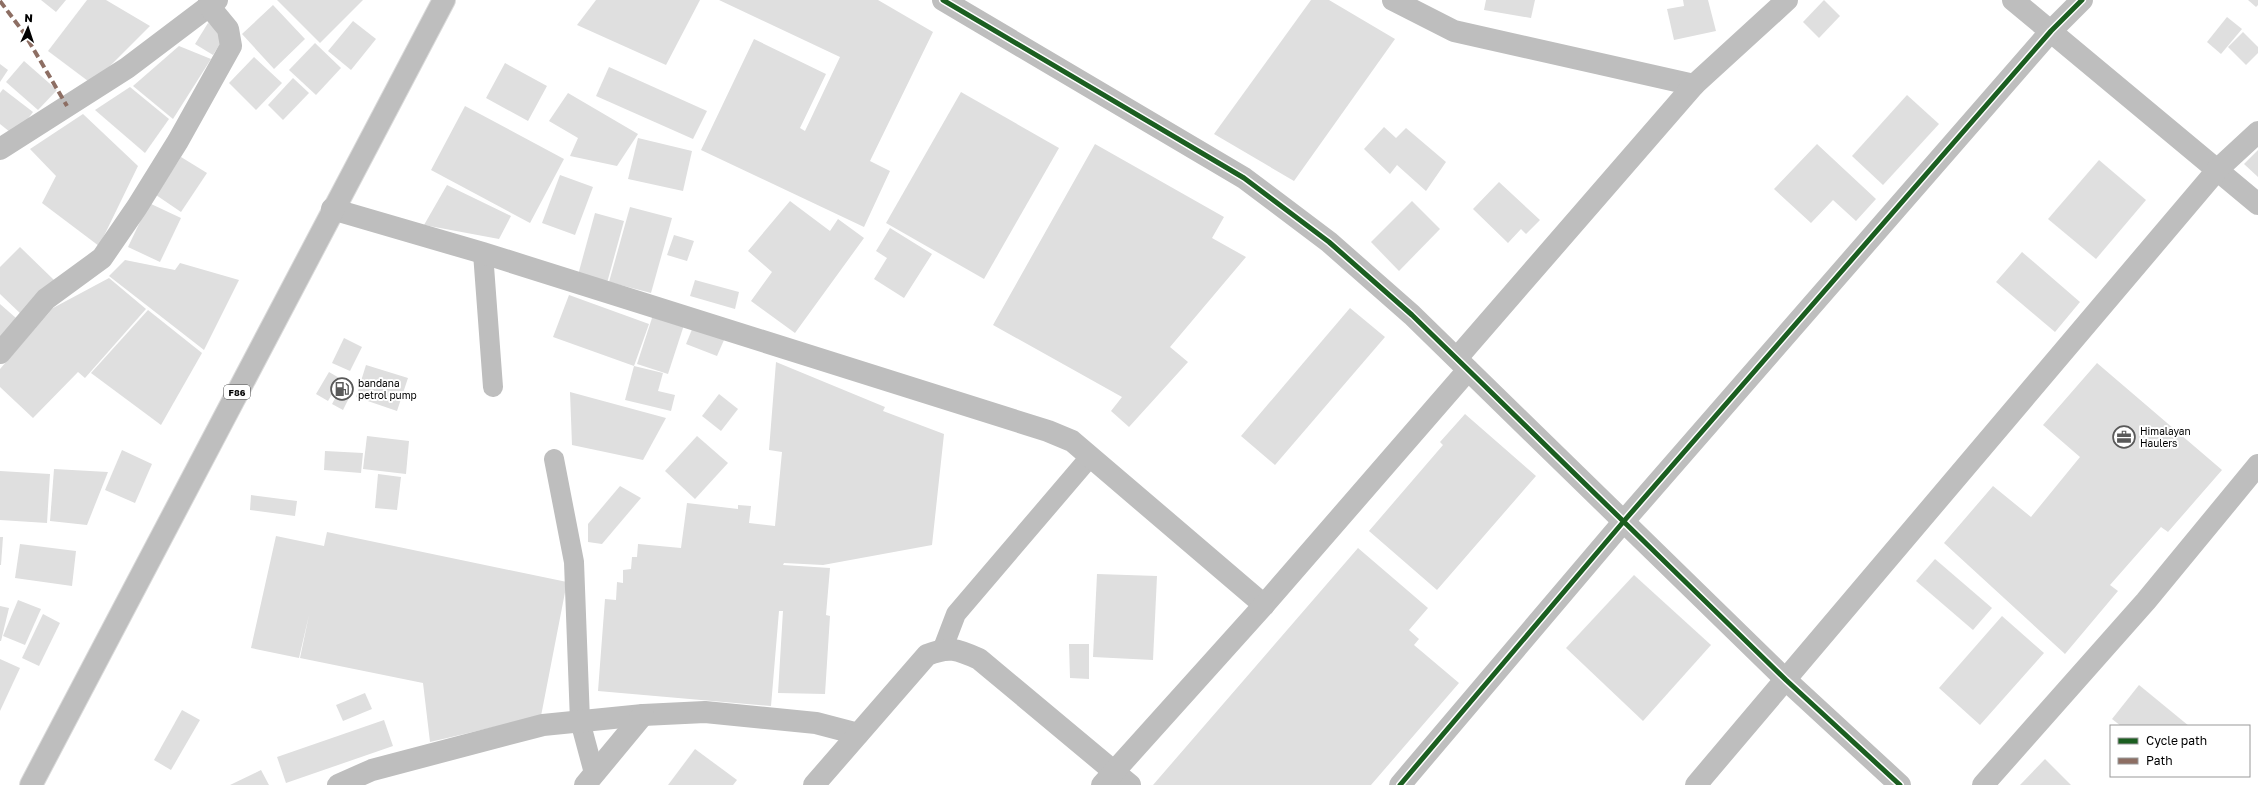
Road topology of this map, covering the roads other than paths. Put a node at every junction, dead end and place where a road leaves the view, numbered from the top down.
1 (444, 0) edge
2 (943, 0) edge
3 (1393, 0) edge
4 (1787, 0) edge
5 (2013, 0) edge
6 (2082, 0) edge
7 (212, 2) edge
8 (2051, 31) junction
9 (1694, 85) junction
10 (2258, 132) edge
11 (0, 149) edge
12 (2218, 169) junction
13 (2258, 204) edge
14 (332, 209) junction
15 (483, 253) junction
16 (0, 353) edge
17 (1462, 364) junction
18 (493, 387) dead end
19 (1090, 457) junction
20 (554, 459) dead end
21 (2258, 465) edge
22 (1624, 521) junction
23 (1264, 605) junction
24 (943, 648) junction
25 (1786, 680) junction
26 (642, 715) junction
27 (580, 721) junction
28 (858, 734) junction
29 (590, 779) edge
30 (1115, 780) edge
31 (32, 785) edge
32 (338, 785) edge
33 (814, 785) edge
34 (1400, 785) edge
35 (1696, 785) edge
36 (1900, 785) edge
37 (1983, 785) edge

1 - 14 street, F86
2 - 17 street
3 - 9 street
4 - 9 street
5 - 8 street
6 - 8 street
7 - 11 street
7 - 16 street
8 - 12 street
8 - 22 street
9 - 17 street
10 - 12 street
12 - 13 street
12 - 25 street
14 - 15 street
14 - 31 street, F86
15 - 18 lane
15 - 19 street
17 - 22 street
17 - 23 street
19 - 23 street
19 - 24 lane
20 - 27 lane
21 - 37 street
22 - 25 street
22 - 34 street
23 - 30 street
24 - 28 street
24 - 30 street
25 - 35 street
25 - 36 street
26 - 27 street
26 - 28 street
26 - 29 street
27 - 29 lane
27 - 32 street
28 - 33 street

